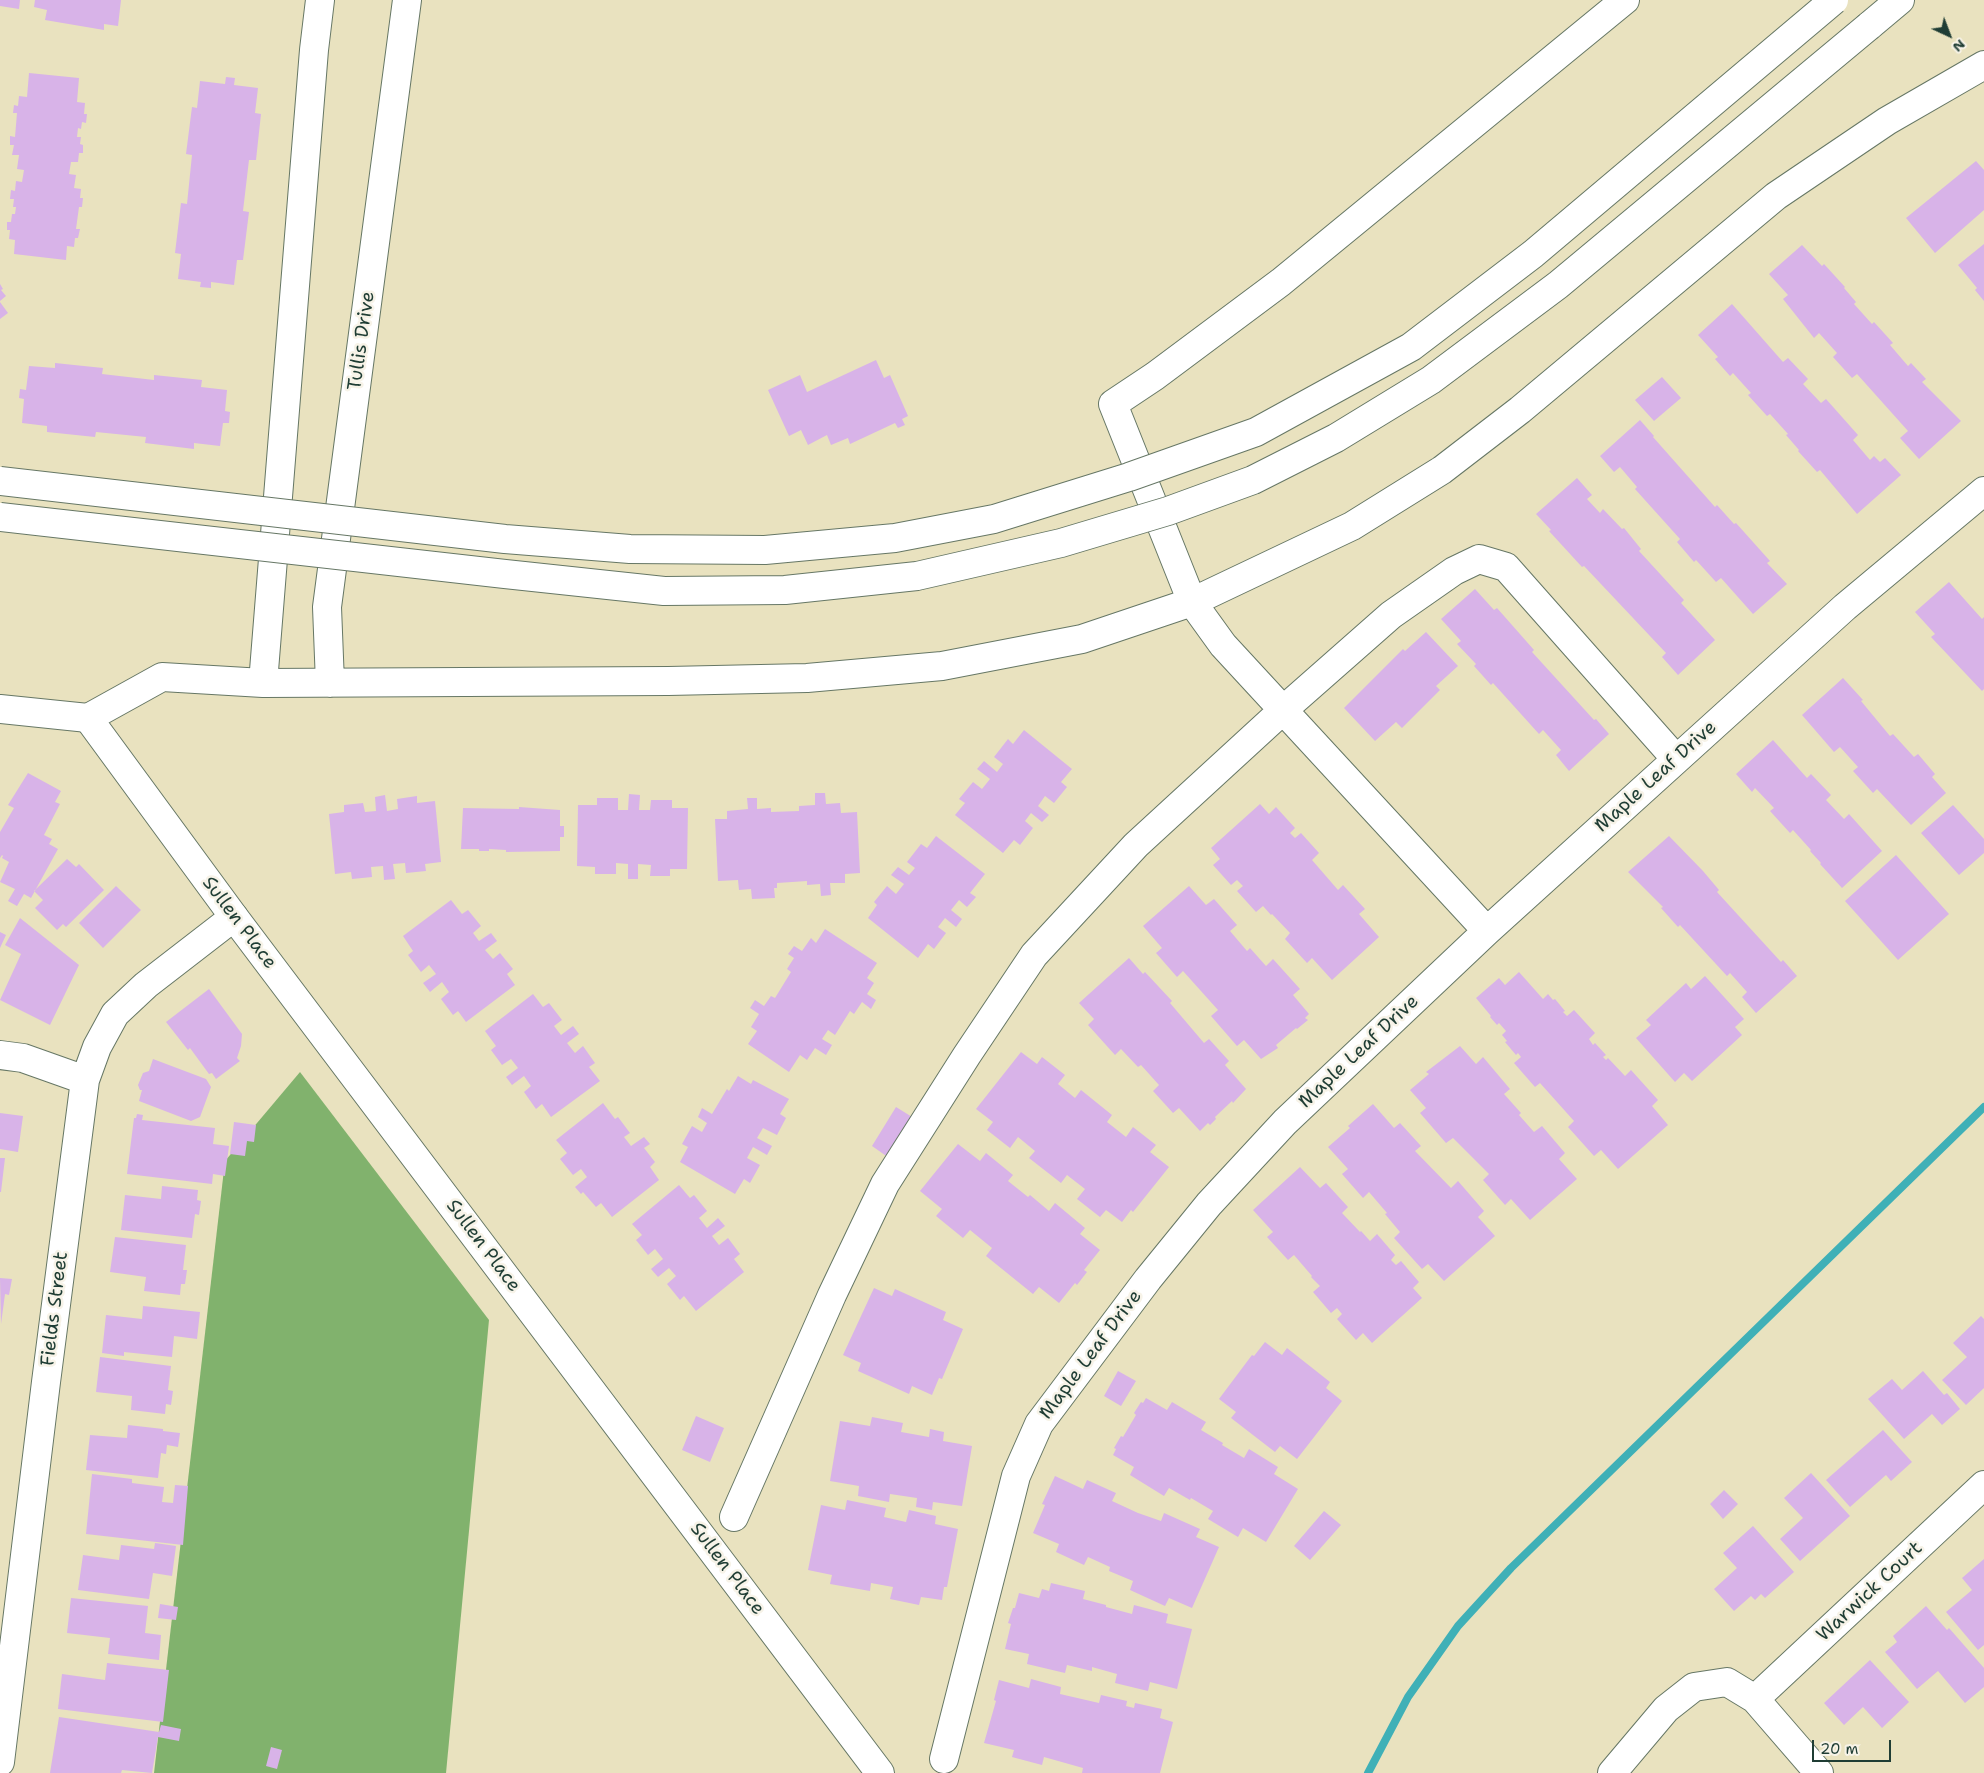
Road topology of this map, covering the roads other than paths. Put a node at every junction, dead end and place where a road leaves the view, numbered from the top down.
1 (320, 0) edge
2 (407, 0) edge
3 (1625, 0) edge
4 (1834, 0) edge
5 (1900, 0) edge
6 (1984, 65) edge
7 (0, 481) edge
8 (1984, 491) edge
9 (0, 517) edge
10 (1192, 602) junction
11 (262, 683) junction
12 (330, 683) junction
13 (0, 709) edge
14 (1282, 710) junction
15 (88, 718) junction
16 (1676, 759) junction
17 (234, 917) junction
18 (1487, 931) junction
19 (0, 1055) edge
20 (85, 1080) junction
21 (1984, 1485) edge
22 (734, 1516) dead end
23 (1755, 1699) junction
24 (944, 1759) dead end
25 (0, 1762) edge
26 (880, 1773) edge
27 (1612, 1773) edge
28 (1819, 1773) edge

1 - 11 street
2 - 12 street, Tullis Drive
3 - 10 street
4 - 7 street, bridge
5 - 9 street, bridge
6 - 10 street
8 - 16 street, Maple Leaf Drive
10 - 12 street
10 - 14 street
11 - 12 street
11 - 15 street
13 - 15 street
14 - 16 street
14 - 18 street
14 - 22 street
15 - 17 street, Sullen Place
16 - 18 street, Maple Leaf Drive
17 - 20 street, Fields Street
17 - 26 street, Sullen Place
18 - 24 street, Maple Leaf Drive
19 - 20 street
20 - 25 street, Fields Street
21 - 23 street, Warwick Court
23 - 27 street
23 - 28 street

